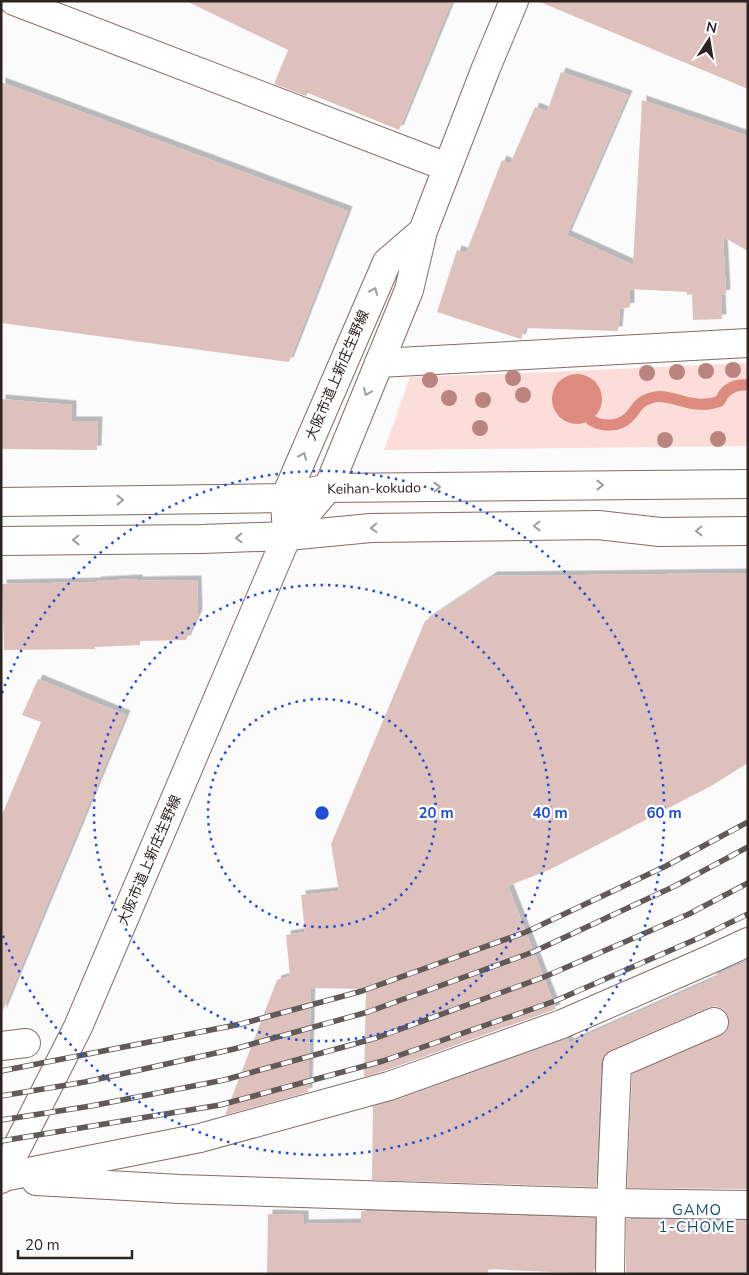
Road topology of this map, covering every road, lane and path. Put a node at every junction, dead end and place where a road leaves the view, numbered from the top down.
1 (14, 1) edge
2 (514, 1) edge
3 (447, 167) junction
4 (422, 230) junction
5 (748, 343) edge
6 (379, 363) junction
7 (748, 484) edge
8 (328, 488) junction
9 (285, 498) junction
10 (1, 502) edge
11 (748, 531) edge
12 (287, 536) junction
13 (1, 541) edge
14 (748, 942) edge
15 (714, 1022) dead end
16 (2, 1178) edge
17 (611, 1202) junction
18 (748, 1205) edge
19 (610, 1274) edge

1 - 3 main road
2 - 3 main road, 大阪市道上新庄生野線
3 - 4 main road, 大阪市道上新庄生野線
4 - 6 main road, 大阪市道上新庄生野線
9 -> 4 main road, 大阪市道上新庄生野線
5 - 6 main road
6 -> 8 main road, 大阪市道上新庄生野線
8 -> 7 main road, Keihan-kokudo
8 - 9 main road, Keihan-kokudo
8 - 12 main road, 大阪市道上新庄生野線
10 -> 9 main road, Keihan-kokudo
9 - 12 main road, 大阪市道上新庄生野線
11 -> 12 main road
12 -> 13 main road
12 - 16 main road, 大阪市道上新庄生野線
14 - 16 main road
15 - 17 main road
16 - 17 main road
17 - 18 main road
17 - 19 main road

